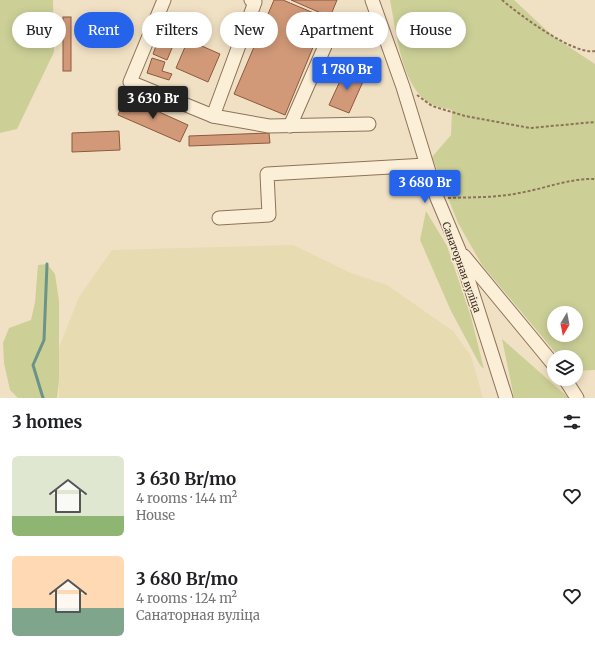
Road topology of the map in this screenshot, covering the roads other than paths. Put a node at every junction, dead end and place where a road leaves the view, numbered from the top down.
1 (164, 0) edge
2 (250, 0) edge
3 (372, 0) edge
4 (323, 48) edge
5 (213, 116) junction
6 (369, 124) dead end
7 (290, 126) junction
8 (426, 165) junction
9 (219, 218) dead end
10 (458, 250) junction
11 (547, 357) edge
12 (569, 386) edge
13 (506, 398) edge
14 (577, 398) edge

1 - 5 street
2 - 5 street
3 - 8 street, Санаторная вуліца
4 - 7 street
5 - 7 street
6 - 7 street
8 - 9 street
8 - 10 street, Санаторная вуліца
10 - 11 street
10 - 13 street, Санаторная вуліца
12 - 14 street

